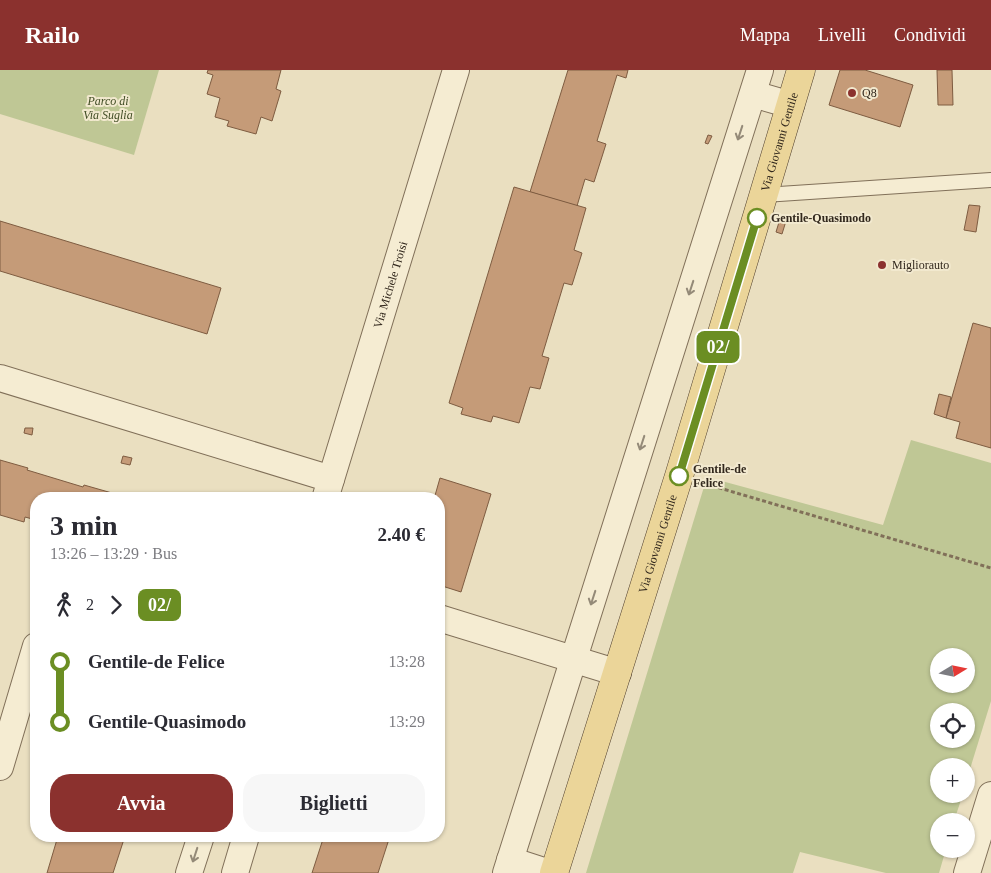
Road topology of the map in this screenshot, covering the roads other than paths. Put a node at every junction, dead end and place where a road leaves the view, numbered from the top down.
1 (456, 70) edge
2 (801, 70) edge
3 (757, 82) edge
4 (790, 105) junction
5 (991, 180) edge
6 (764, 195) junction
7 (0, 378) edge
8 (328, 489) edge
9 (445, 620) edge
10 (574, 659) junction
11 (30, 666) edge
12 (618, 672) junction
13 (0, 766) edge
14 (991, 795) edge
15 (199, 842) edge
16 (244, 842) edge
17 (508, 867) edge
18 (190, 873) edge
19 (235, 873) edge
20 (550, 873) edge
21 (554, 873) edge
22 (967, 873) edge

1 - 8 street, Via Michele Troisi
2 - 4 main road, Via Giovanni Gentile
3 - 4 street
3 -> 10 street
4 - 6 main road, Via Giovanni Gentile
5 - 6 lane
6 - 12 main road, Via Giovanni Gentile
7 - 8 street
9 - 10 street
10 - 12 street
10 - 17 street
11 - 13 street
12 - 21 main road, Via Giovanni Gentile
14 - 22 street
15 -> 18 street
16 - 19 street
17 - 20 street

